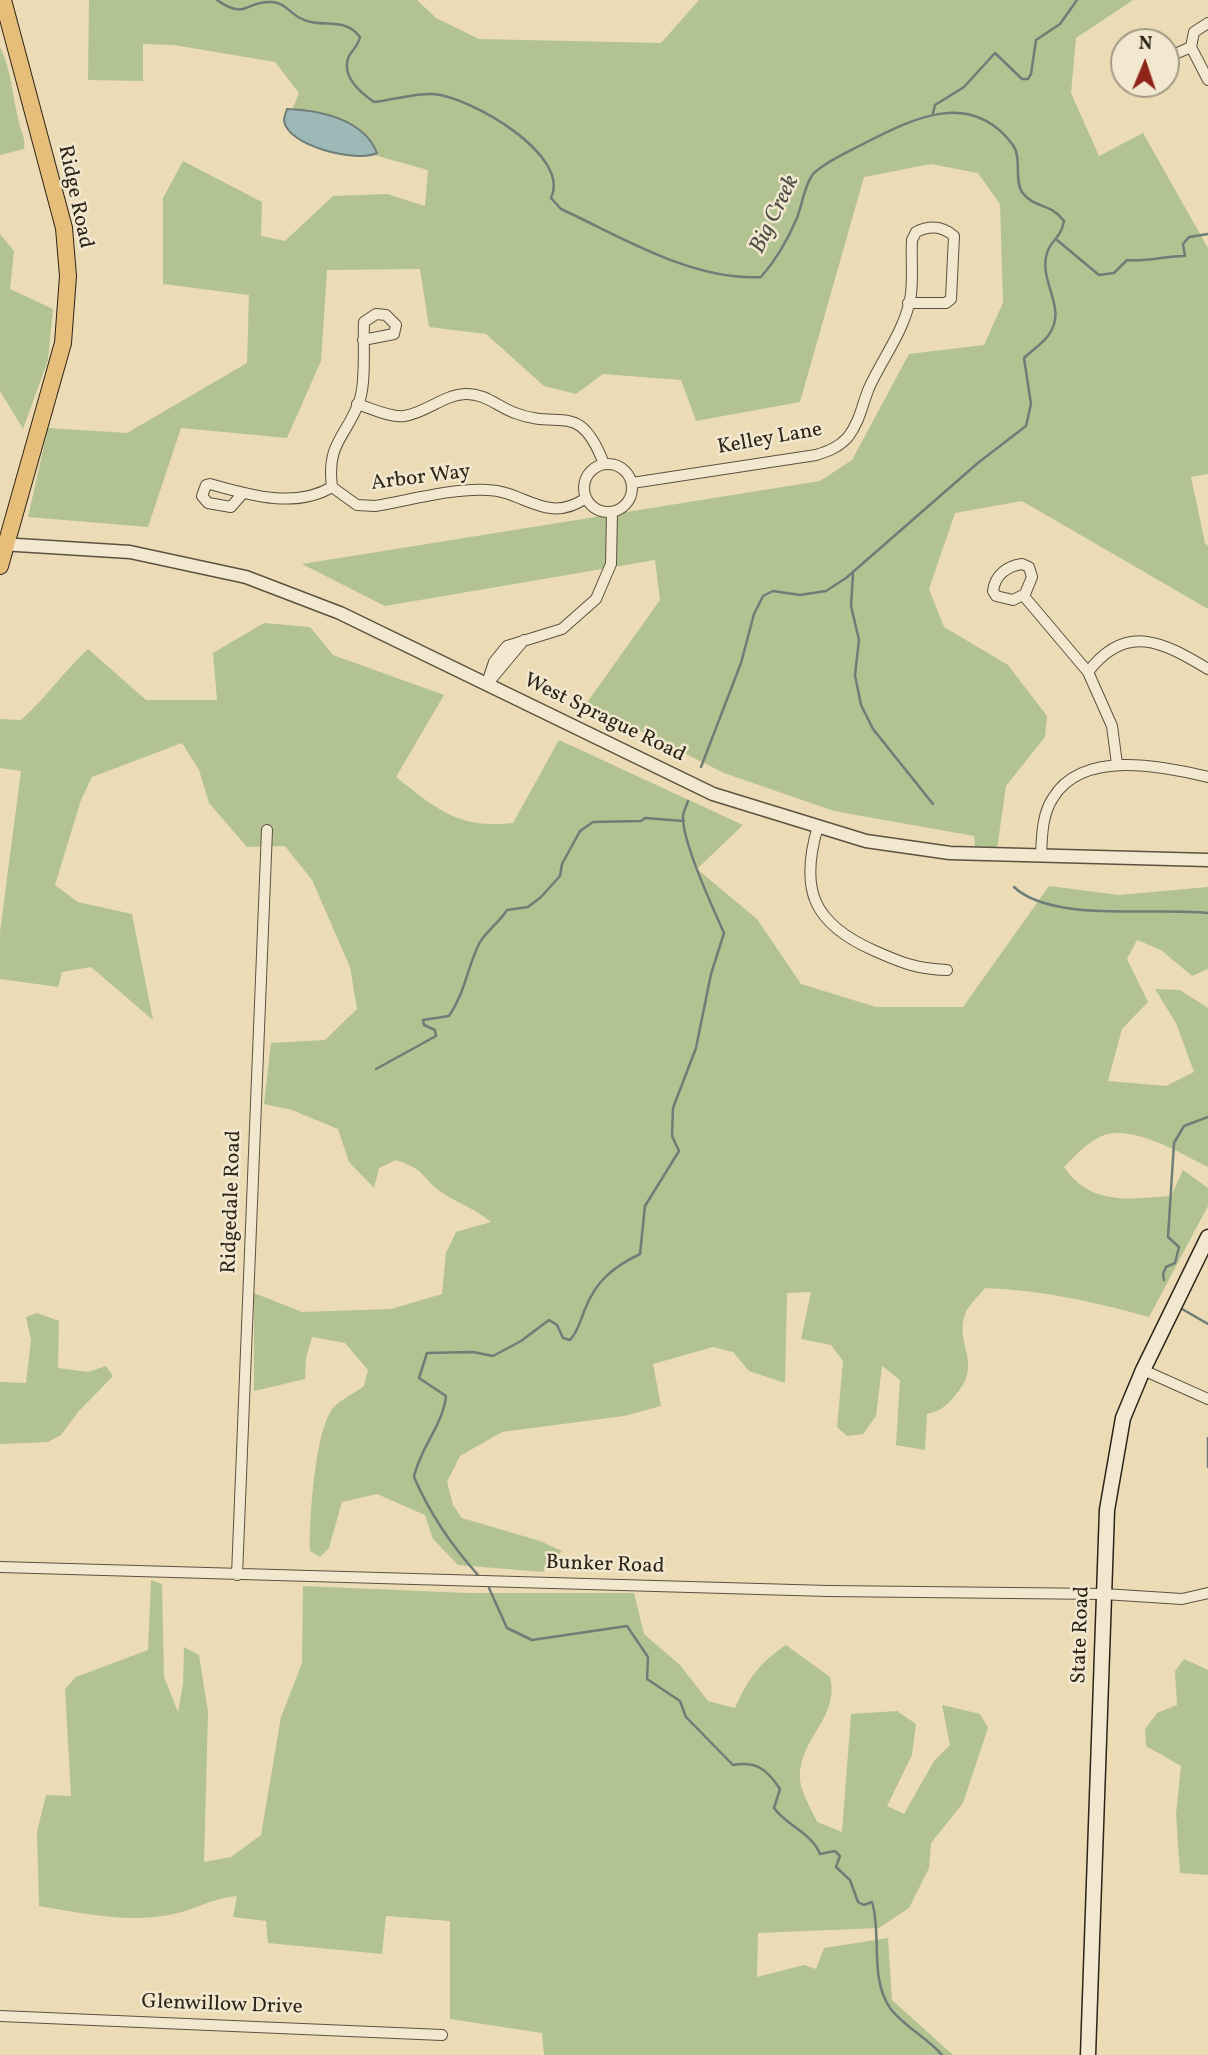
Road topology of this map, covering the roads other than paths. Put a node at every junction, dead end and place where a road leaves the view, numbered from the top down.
1 (3, 0) edge
2 (1208, 23) edge
3 (1191, 47) junction
4 (1180, 52) edge
5 (1208, 80) edge
6 (908, 303) junction
7 (363, 340) dead end
8 (357, 404) junction
9 (604, 464) junction
10 (632, 483) junction
11 (332, 487) junction
12 (243, 493) dead end
13 (586, 498) junction
14 (612, 512) junction
15 (4, 544) edge
16 (0, 566) edge
17 (1023, 595) dead end
18 (1208, 669) edge
19 (1088, 673) junction
20 (487, 683) junction
21 (1116, 764) junction
22 (1208, 777) edge
23 (818, 826) junction
24 (267, 830) dead end
25 (1041, 855) junction
26 (1208, 860) edge
27 (947, 970) dead end
28 (1208, 1237) edge
29 (1143, 1370) junction
30 (1208, 1399) edge
31 (0, 1567) edge
32 (237, 1576) junction
33 (1208, 1593) edge
34 (1104, 1594) junction
35 (0, 2016) edge
36 (442, 2035) dead end
37 (1088, 2055) edge

1 - 15 main road, Ridge Road
2 - 3 street
3 - 4 street
3 - 5 street
6 - 6 street, Kelley Lane
6 - 10 street, Kelley Lane
7 - 8 street
8 - 9 street
8 - 11 street
9 - 10 street
9 - 13 street
10 - 14 street
11 - 12 street
11 - 13 street, Arbor Way
13 - 14 street
14 - 20 street
15 - 16 main road, Ridge Road
15 - 20 street, West Sprague Road
17 - 19 street
18 - 19 street
19 - 21 street
20 - 23 street, West Sprague Road
21 - 22 street
21 - 25 street
23 - 25 street, West Sprague Road
23 - 27 street
24 - 32 street, Ridgedale Road
25 - 26 street, West Sprague Road
28 - 29 main road, State Road
29 - 30 street
29 - 34 main road, State Road
31 - 32 street, Bunker Road
32 - 34 street, Bunker Road
33 - 34 street, Bunker Road
34 - 37 main road, State Road
35 - 36 street, Glenwillow Drive

